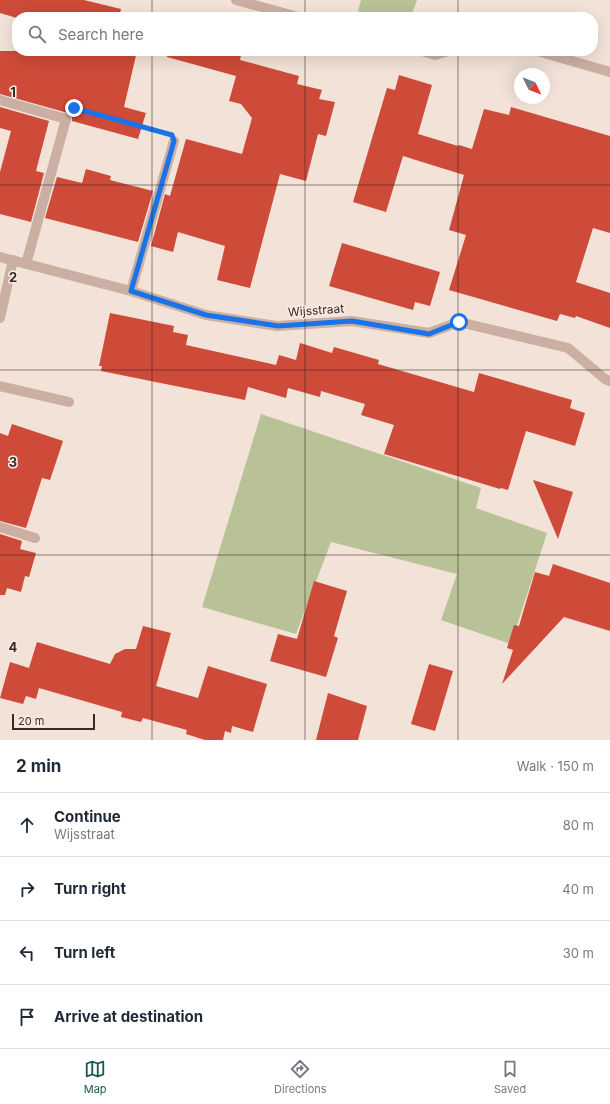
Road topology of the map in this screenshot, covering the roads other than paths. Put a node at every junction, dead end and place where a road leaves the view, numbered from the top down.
1 (236, 0) edge
2 (280, 12) edge
3 (554, 56) edge
4 (610, 72) edge
5 (0, 100) edge
6 (174, 141) road end
7 (0, 256) edge
8 (13, 260) junction
9 (26, 264) junction
10 (131, 291) junction
11 (0, 318) edge
12 (610, 381) edge
13 (0, 386) edge
14 (69, 402) dead end
15 (0, 527) edge
16 (35, 538) dead end

1 - 2 street
3 - 4 street
5 - 9 street
6 - 10 street
7 - 8 street, Wijsstraat
8 - 9 street, Wijsstraat
8 - 11 street
9 - 10 street, Wijsstraat
10 - 12 street, Wijsstraat
13 - 14 street
15 - 16 street

